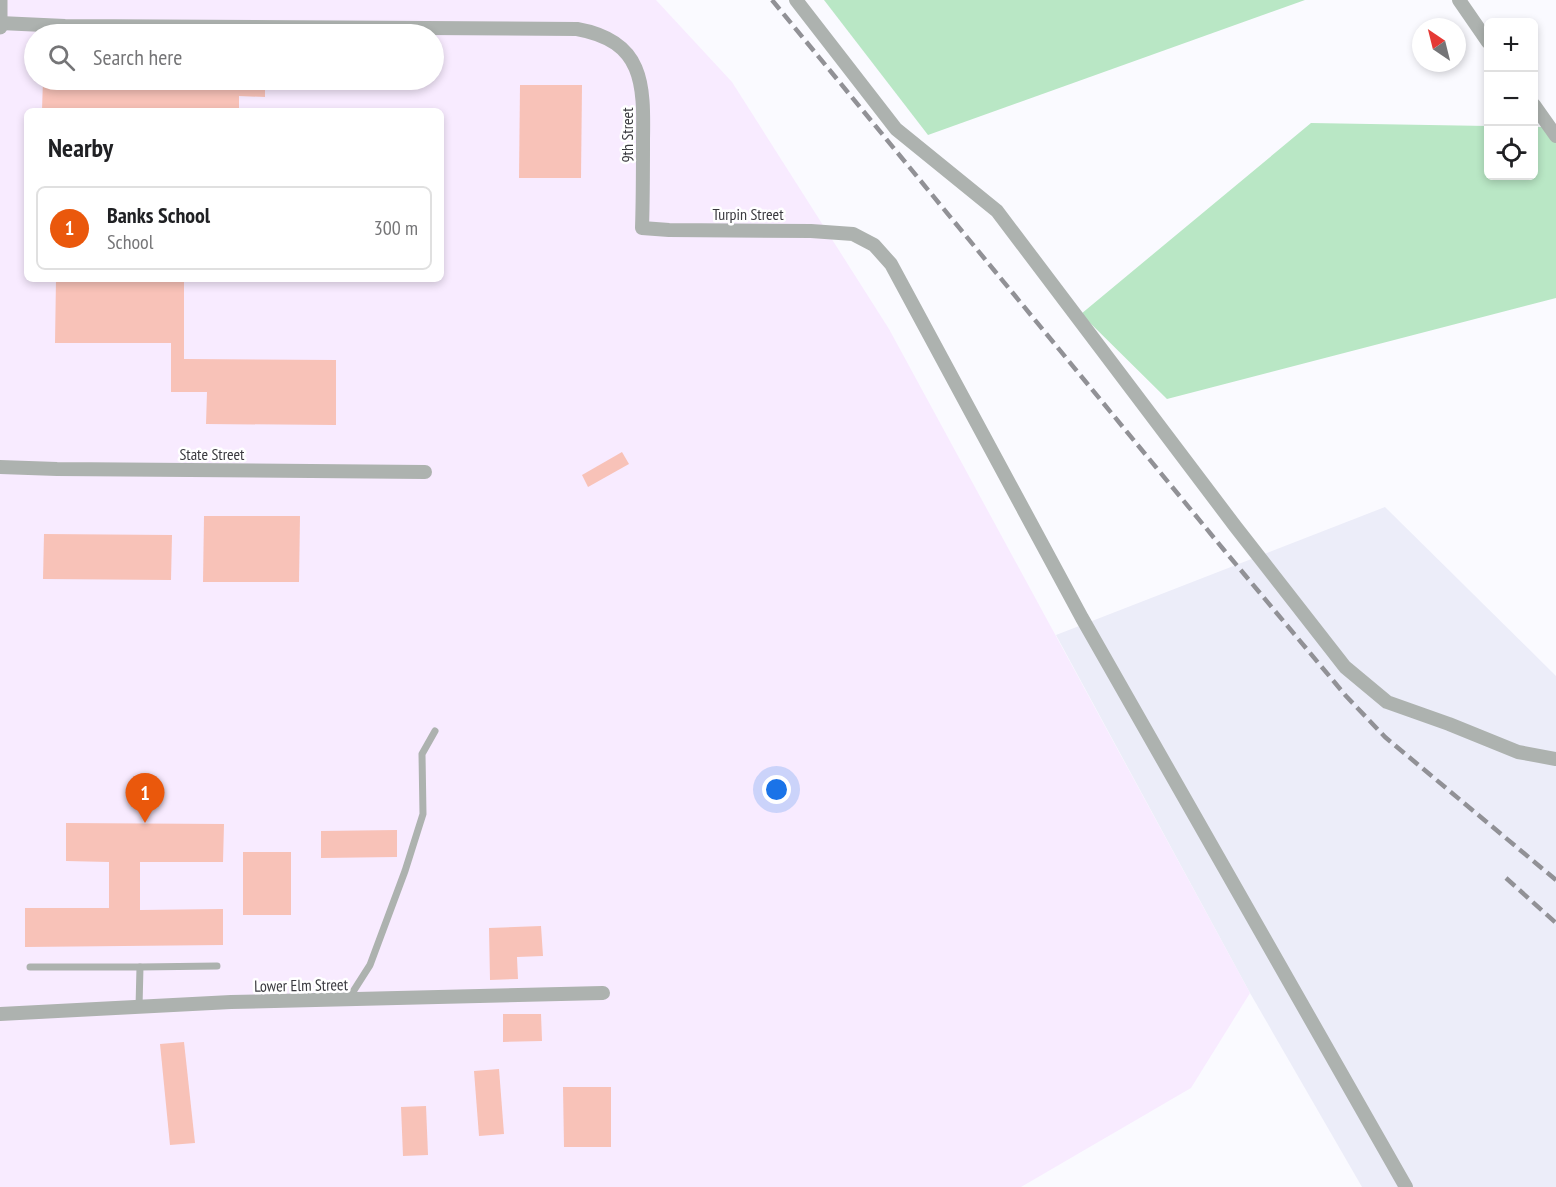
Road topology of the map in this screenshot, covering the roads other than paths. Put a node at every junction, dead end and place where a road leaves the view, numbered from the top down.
1 (0, 0) edge
2 (796, 0) edge
3 (1459, 0) edge
4 (0, 24) edge
5 (24, 25) edge
6 (444, 28) edge
7 (1484, 36) edge
8 (1538, 112) edge
9 (1556, 136) edge
10 (642, 228) joint
11 (0, 467) edge
12 (425, 472) dead end
13 (435, 731) dead end
14 (1556, 759) edge
15 (217, 966) dead end
16 (30, 967) dead end
17 (140, 967) junction
18 (603, 993) dead end
19 (347, 1000) junction
20 (140, 1007) junction
21 (0, 1014) edge
22 (1406, 1187) edge

1 - 4 street
2 - 14 street
3 - 7 street
4 - 5 street, 9th Street
6 - 10 street, 9th Street
8 - 9 street
10 - 22 street, Turpin Street
11 - 12 street, State Street
13 - 19 lane
15 - 17 lane
16 - 17 lane
17 - 20 lane
18 - 19 street, Lower Elm Street
19 - 20 street, Lower Elm Street
20 - 21 street, Lower Elm Street

